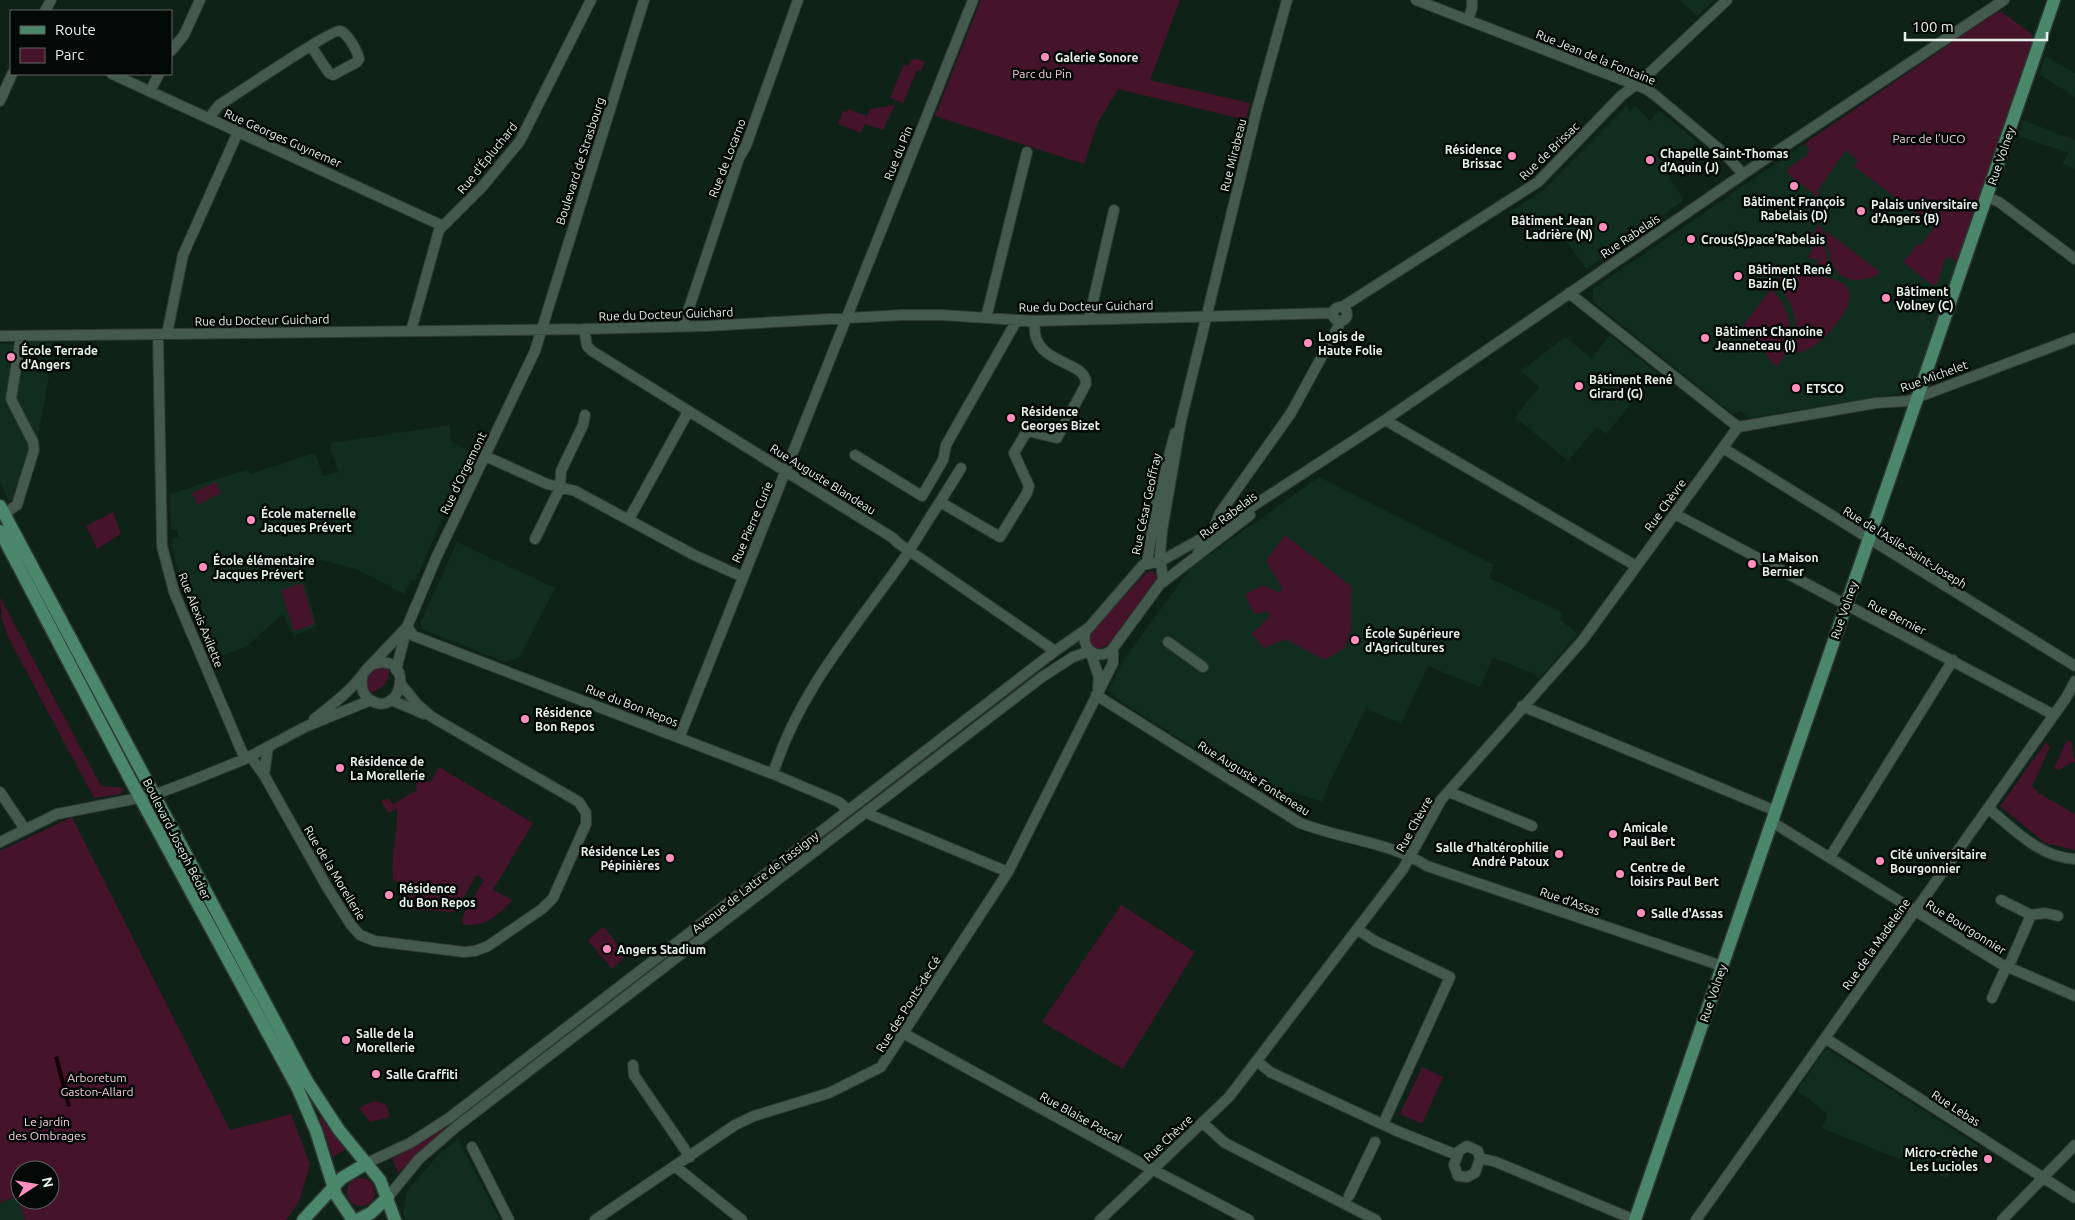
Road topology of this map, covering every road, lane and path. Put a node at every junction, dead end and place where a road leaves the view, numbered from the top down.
1 (200, 0) edge
2 (591, 0) edge
3 (644, 0) edge
4 (798, 0) edge
5 (973, 0) edge
6 (1287, 0) edge
7 (1416, 0) edge
8 (1472, 0) edge
9 (1727, 0) edge
10 (2004, 0) edge
11 (2054, 0) edge
12 (1468, 20) junction
13 (311, 46) junction
14 (172, 49) edge
15 (11, 75) edge
16 (114, 75) edge
17 (158, 75) edge
18 (1636, 84) junction
19 (150, 91) junction
20 (1, 94) edge
21 (209, 118) junction
22 (238, 132) junction
23 (1027, 152) dead end
24 (1743, 174) junction
25 (1987, 196) junction
26 (1114, 210) dead end
27 (443, 226) junction
28 (2075, 259) edge
29 (1569, 293) junction
30 (1338, 314) junction
31 (847, 316) junction
32 (1207, 316) junction
33 (986, 318) junction
34 (1089, 319) junction
35 (1017, 320) junction
36 (1035, 322) junction
37 (683, 326) junction
38 (540, 329) junction
39 (584, 329) junction
40 (411, 331) junction
41 (162, 334) junction
42 (0, 336) edge
43 (21, 336) junction
44 (2075, 338) edge
45 (1919, 397) junction
46 (688, 412) junction
47 (585, 415) dead end
48 (1385, 420) junction
49 (1181, 421) junction
50 (1738, 428) junction
51 (1723, 448) junction
52 (854, 455) dead end
53 (485, 456) junction
54 (961, 468) dead end
55 (785, 472) junction
56 (560, 488) junction
57 (1272, 494) junction
58 (940, 502) junction
59 (1225, 505) junction
60 (2, 510) edge
61 (1675, 514) junction
62 (1236, 517) junction
63 (629, 520) junction
64 (0, 531) edge
65 (1212, 532) junction
66 (535, 539) dead end
67 (1870, 539) junction
68 (909, 550) junction
69 (1198, 553) junction
70 (1161, 561) junction
71 (1147, 563) junction
72 (1636, 566) junction
73 (743, 577) junction
74 (1163, 582) junction
75 (1845, 606) junction
76 (406, 627) junction
77 (1088, 628) junction
78 (1168, 642) dead end
79 (1113, 649) junction
80 (1055, 651) junction
81 (1090, 652) junction
82 (1953, 660) junction
83 (374, 664) junction
84 (2075, 666) edge
85 (1203, 667) dead end
86 (396, 670) junction
87 (362, 678) junction
88 (2075, 681) edge
89 (401, 684) junction
90 (1097, 695) junction
91 (371, 700) junction
92 (391, 700) junction
93 (1522, 706) junction
94 (2054, 715) junction
95 (432, 717) junction
96 (305, 727) junction
97 (680, 736) junction
98 (268, 747) junction
99 (247, 758) junction
100 (773, 774) junction
101 (264, 775) junction
102 (0, 792) edge
103 (1449, 792) junction
104 (154, 794) junction
105 (140, 797) junction
106 (1989, 808) junction
107 (848, 810) junction
108 (867, 811) junction
109 (1774, 816) junction
110 (1532, 826) dead end
111 (26, 829) junction
112 (0, 842) edge
113 (1410, 857) junction
114 (1830, 857) junction
115 (2075, 859) edge
116 (1008, 872) junction
117 (2001, 900) dead end
118 (1915, 910) junction
119 (2031, 915) junction
120 (2058, 916) dead end
121 (1358, 930) junction
122 (2008, 964) junction
123 (1722, 966) junction
124 (2075, 996) edge
125 (1992, 998) dead end
126 (903, 1034) junction
127 (1825, 1038) junction
128 (1257, 1061) junction
129 (633, 1065) dead end
130 (1203, 1123) junction
131 (1383, 1124) junction
132 (1375, 1142) dead end
133 (2075, 1146) edge
134 (472, 1148) dead end
135 (1457, 1156) junction
136 (690, 1157) junction
137 (1480, 1158) junction
138 (367, 1163) junction
139 (676, 1167) junction
140 (1152, 1169) junction
141 (2043, 1177) junction
142 (333, 1186) junction
143 (1349, 1196) dead end
144 (388, 1197) junction
145 (2075, 1198) edge
146 (303, 1220) edge
147 (355, 1220) edge
148 (394, 1220) edge
149 (509, 1220) edge
150 (595, 1220) edge
151 (742, 1220) edge
152 (1100, 1220) edge
153 (1249, 1220) edge
154 (1376, 1220) edge
155 (1635, 1220) edge
156 (1696, 1220) edge
157 (2002, 1220) edge

1 - 14 street
2 - 27 street, Rue d'Épluchard
3 - 38 street, Boulevard de Strasbourg
4 - 37 street, Rue de Locarno
5 - 31 street, Rue du Pin
6 - 32 street, Rue Mirabeau
7 - 12 street, Rue Jean de la Fontaine
8 - 12 street
9 - 18 street, Rue de Brissac
10 - 24 street, Rue Rabelais
11 - 25 main road, Rue Volney
12 - 18 street, Rue Jean de la Fontaine
13 - 13 street
13 - 21 street
15 - 20 street
16 - 19 street, Rue Georges Guynemer
17 - 19 street
18 - 24 street, Rue Jean de la Fontaine
18 - 30 street, Rue de Brissac
19 - 21 street, Rue Georges Guynemer
21 - 22 street, Rue Georges Guynemer
22 - 27 street, Rue Georges Guynemer
22 - 41 street, Rue Alexis Axilette
23 - 33 street
24 - 29 street, Rue Rabelais
25 - 28 street
25 - 45 main road, Rue Volney
26 - 34 street
27 - 40 street, Rue d'Épluchard
29 - 48 street, Rue Rabelais
29 - 50 street
30 - 32 street, Rue du Docteur Guichard
30 - 59 street, Rue de Brissac
31 - 33 street, Rue du Docteur Guichard
31 - 37 street, Rue du Docteur Guichard
31 - 55 street, Rue Pierre Curie
32 - 34 street, Rue du Docteur Guichard
32 - 49 street, Rue César Geoffray
33 - 35 street, Rue du Docteur Guichard
34 - 36 street, Rue du Docteur Guichard
35 - 36 street, Rue du Docteur Guichard
35 - 52 street
36 - 58 street
37 - 39 street, Rue du Docteur Guichard
38 - 39 street, Rue du Docteur Guichard
38 - 40 street, Rue du Docteur Guichard
38 - 53 street, Rue d'Orgemont
39 - 46 street, Rue Auguste Blandeau
40 - 41 street, Rue du Docteur Guichard
41 - 43 street, Rue du Docteur Guichard
41 - 99 street, Rue Alexis Axilette
42 - 43 street, Rue du Docteur Guichard
43 - 60 street
44 - 45 street, Rue Michelet
45 - 50 street, Rue Michelet
45 - 67 main road, Rue Volney
46 - 55 street, Rue Auguste Blandeau
46 - 63 street
47 - 56 street
48 - 57 street, Rue Rabelais
48 - 72 street
49 - 70 street, Rue César Geoffray
49 - 71 street, Rue César Geoffray
50 - 51 street, Rue Chèvre
51 - 61 street, Rue Chèvre
51 - 67 street, Rue de l'Asile-Saint-Joseph
53 - 56 street
53 - 76 street, Rue d'Orgemont
54 - 58 street
55 - 68 street, Rue Auguste Blandeau
55 - 73 street, Rue Pierre Curie
56 - 63 street
56 - 66 street
57 - 62 street, Rue Rabelais
57 - 69 street, Rue Rabelais
58 - 68 street
59 - 62 street
59 - 65 street, Rue de Brissac
60 - 104 main road, Boulevard Joseph Bédier
61 - 72 street, Rue Chèvre
61 - 75 street, Rue Bernier
62 - 65 street, Rue Rabelais
63 - 73 street
64 - 105 main road, Boulevard Joseph Bédier
65 - 69 street, Rue Rabelais
65 - 70 street, Rue Rabelais
67 - 75 main road, Rue Volney
67 - 84 street, Rue de l'Asile-Saint-Joseph
68 - 80 street, Rue Auguste Blandeau
68 - 100 street
69 - 74 street, Rue Rabelais
70 - 71 street
70 - 74 street, Rue César Geoffray
71 - 77 street, Avenue de Lattre de Tassigny
72 - 93 street, Rue Chèvre
73 - 97 street, Rue Pierre Curie
74 - 79 street, Rue Rabelais
75 - 82 street, Rue Bernier
75 - 109 main road, Rue Volney
76 - 83 street, Rue d'Orgemont
76 - 86 street, Rue d'Orgemont
76 - 97 street, Rue du Bon Repos
77 - 80 street, Avenue de Lattre de Tassigny
77 - 81 street, Rue des Ponts-de-Cé
78 - 85 street
79 - 81 street, Avenue de Lattre de Tassigny
79 - 90 street, Rue des Ponts-de-Cé
80 - 107 street, Avenue de Lattre de Tassigny
81 - 90 street, Rue des Ponts-de-Cé
81 - 108 street, Avenue de Lattre de Tassigny
82 - 94 street, Rue Bernier
82 - 114 street
83 - 86 street
83 - 87 street, Rue d'Orgemont
86 - 89 street
87 - 91 street
87 - 96 street, Rue d'Orgemont
88 - 94 street, Rue de la Madeleine
89 - 92 street
89 - 95 street
90 - 113 street, Rue Auguste Fonteneau
90 - 116 street, Rue des Ponts-de-Cé
91 - 92 street, Rue d'Orgemont
91 - 96 street, Rue d'Orgemont
92 - 95 street
93 - 103 street, Rue Chèvre
93 - 109 street, Rue Bourgonnier
94 - 106 street, Rue de la Madeleine
95 - 101 street, Rue de la Morellerie
96 - 98 street, Rue d'Orgemont
97 - 100 street, Rue du Bon Repos
98 - 99 street, Rue d'Orgemont
98 - 101 street
99 - 101 street, Rue de la Morellerie
99 - 104 street, Rue d'Orgemont
100 - 107 street, Rue du Bon Repos
102 - 111 street
103 - 110 street
103 - 113 street, Rue Chèvre
104 - 105 street, Rue d'Orgemont
104 - 138 main road, Boulevard Joseph Bédier
105 - 111 street, Rue d'Orgemont
105 - 142 main road, Boulevard Joseph Bédier
106 - 115 street
106 - 118 street, Rue de la Madeleine
107 - 138 street, Avenue de Lattre de Tassigny
108 - 116 street
108 - 144 street, Avenue de Lattre de Tassigny
109 - 114 street, Rue Bourgonnier
109 - 123 main road, Rue Volney
111 - 112 street, Rue d'Orgemont
113 - 121 street, Rue Chèvre
113 - 123 street, Rue d'Assas
114 - 118 street, Rue Bourgonnier
116 - 126 street, Rue des Ponts-de-Cé
117 - 119 street
118 - 122 street, Rue Bourgonnier
118 - 127 street, Rue de la Madeleine
119 - 120 street
119 - 122 street
121 - 128 street, Rue Chèvre
121 - 131 street
122 - 124 street, Rue Bourgonnier
122 - 125 street
123 - 155 main road, Rue Volney
126 - 136 street, Rue des Ponts-de-Cé
126 - 140 street, Rue Blaise Pascal
127 - 141 street, Rue Lebas
127 - 156 street, Rue de la Madeleine
128 - 130 street, Rue Chèvre
128 - 131 street
129 - 136 street
130 - 140 street, Rue Chèvre
130 - 154 street
131 - 135 street
132 - 143 street
133 - 141 street
134 - 149 street
135 - 137 street
135 - 137 street
136 - 139 street, Rue des Ponts-de-Cé
137 - 155 street
138 - 142 main road
138 - 144 main road
139 - 150 street, Rue des Ponts-de-Cé
139 - 151 street
140 - 152 street, Rue Chèvre
140 - 153 street, Rue Blaise Pascal
141 - 145 street, Rue Lebas
141 - 157 street
142 - 146 main road
142 - 147 main road
144 - 147 main road
144 - 148 main road

